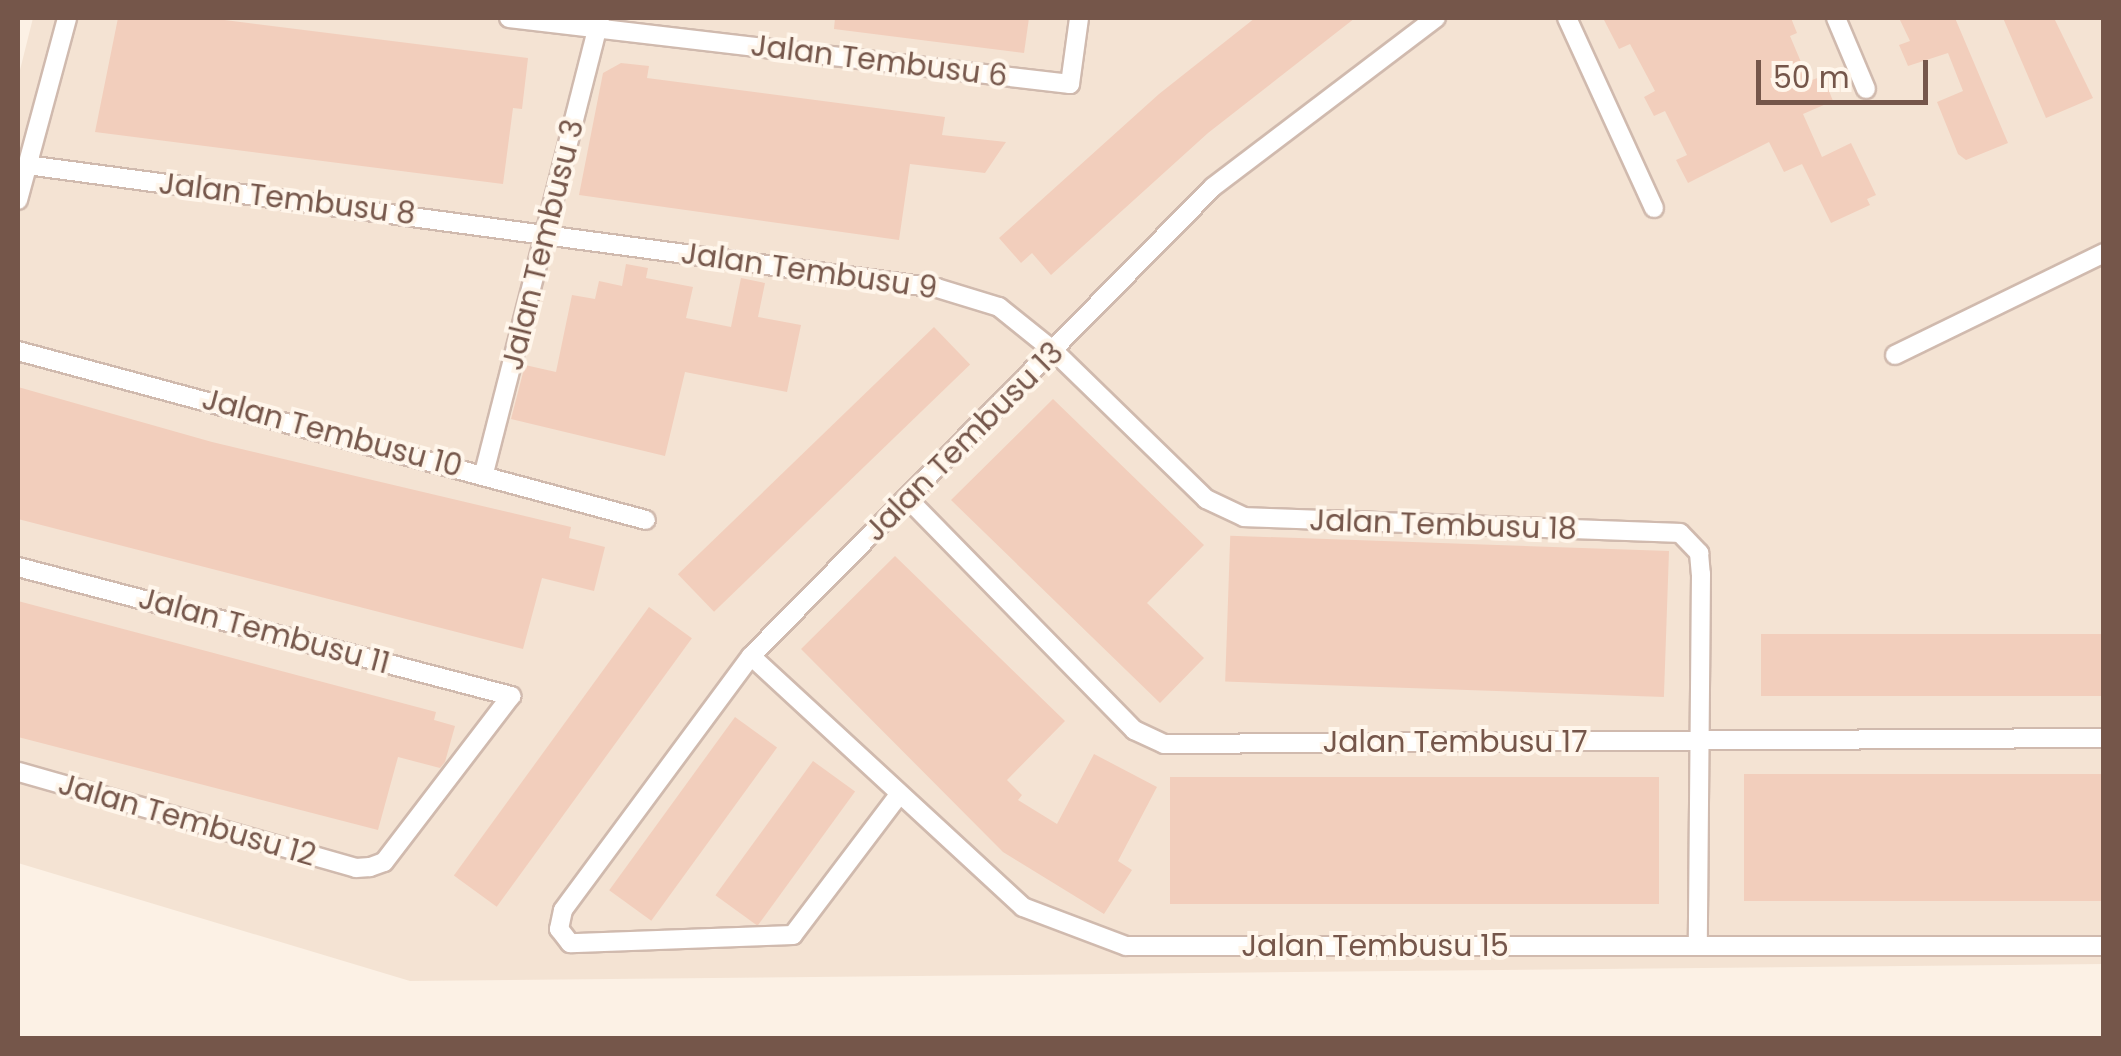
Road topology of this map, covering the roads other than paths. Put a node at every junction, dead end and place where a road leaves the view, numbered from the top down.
1 (68, 18) edge
2 (509, 18) edge
3 (1079, 18) edge
4 (1436, 18) edge
5 (1567, 18) edge
6 (1836, 18) edge
7 (599, 23) edge
8 (1866, 89) dead end
9 (27, 166) junction
10 (18, 200) edge
11 (1654, 208) dead end
12 (546, 233) junction
13 (2104, 253) edge
14 (18, 351) edge
15 (1055, 352) junction
16 (1895, 354) dead end
17 (484, 473) junction
18 (907, 498) junction
19 (646, 520) dead end
20 (18, 567) edge
21 (751, 656) junction
22 (2104, 738) edge
23 (1696, 741) junction
24 (18, 772) edge
25 (898, 796) junction
26 (356, 868) joint
27 (1698, 946) junction
28 (2104, 946) edge

1 - 9 street
2 - 7 street, Jalan Tembusu 6
3 - 7 street, Jalan Tembusu 6
4 - 15 street, Jalan Tembusu 13
5 - 11 street
6 - 8 street
7 - 12 street, Jalan Tembusu 3
9 - 10 street
9 - 12 street, Jalan Tembusu 8
12 - 15 street, Jalan Tembusu 9
12 - 17 street, Jalan Tembusu 3
13 - 16 street
14 - 17 street, Jalan Tembusu 10
15 - 18 street, Jalan Tembusu 13
15 - 23 street, Jalan Tembusu 18
17 - 19 street, Jalan Tembusu 10
18 - 21 street, Jalan Tembusu 13
18 - 23 street, Jalan Tembusu 17
20 - 26 street, Jalan Tembusu 11
21 - 25 street, Jalan Tembusu 15
21 - 25 street, Jalan Tembusu 13
22 - 23 street, Jalan Tembusu 17
23 - 27 street
24 - 26 street, Jalan Tembusu 12
25 - 27 street, Jalan Tembusu 15
27 - 28 street, Jalan Tembusu 15

